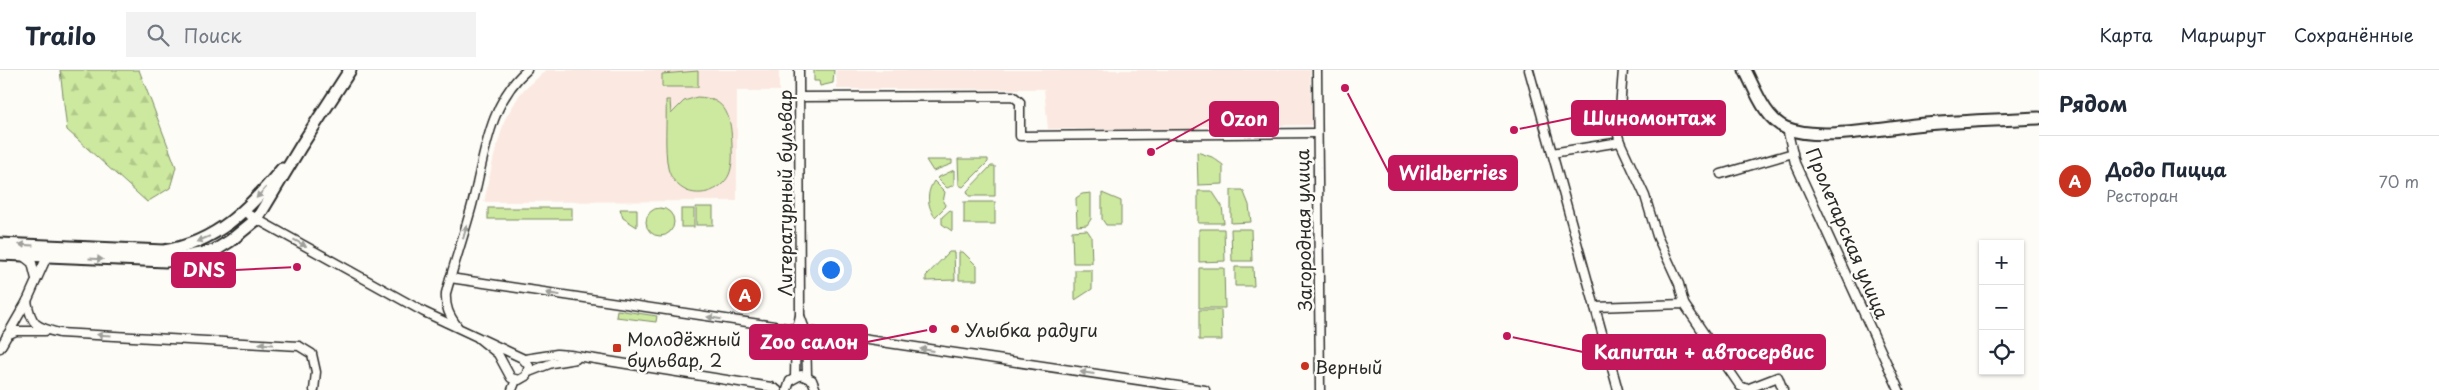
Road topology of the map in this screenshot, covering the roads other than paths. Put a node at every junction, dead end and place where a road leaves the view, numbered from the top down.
1 (350, 70) edge
2 (527, 70) edge
3 (799, 70) edge
4 (1317, 70) edge
5 (1529, 70) edge
6 (1623, 70) edge
7 (1745, 70) edge
8 (799, 97) junction
9 (2039, 118) edge
10 (1787, 128) junction
11 (1317, 133) junction
12 (1620, 142) junction
13 (300, 146) junction
14 (1552, 153) junction
15 (1793, 153) junction
16 (1721, 174) dead end
17 (244, 212) junction
18 (257, 219) junction
19 (0, 244) edge
20 (50, 251) junction
21 (0, 254) edge
22 (19, 255) junction
23 (450, 278) junction
24 (36, 280) junction
25 (27, 301) junction
26 (1684, 304) junction
27 (1595, 307) junction
28 (800, 316) junction
29 (457, 326) junction
30 (796, 331) junction
31 (59, 332) junction
32 (806, 332) junction
33 (7, 335) junction
34 (477, 337) junction
35 (0, 348) edge
36 (522, 358) junction
37 (586, 358) junction
38 (505, 366) junction
39 (529, 372) junction
40 (807, 376) junction
41 (792, 379) junction
42 (516, 380) junction
43 (774, 388) edge
44 (816, 388) edge
45 (314, 390) edge
46 (512, 390) edge
47 (787, 390) edge
48 (824, 390) edge
49 (1205, 390) edge
50 (1320, 390) edge
51 (1618, 390) edge
52 (1783, 390) edge
53 (1899, 390) edge

1 - 13 main road
23 -> 2 street
3 - 8 street, Литературный бульвар
4 - 11 street, Загородная улица
5 - 14 street
6 - 12 street
7 - 10 main road
8 - 11 street
8 - 28 street, Литературный бульвар
9 - 10 main road
10 - 15 street, Пролетарская улица
11 - 50 street, Загородная улица
12 - 14 street
12 - 26 street
13 -> 17 main road
13 - 18 main road
14 - 27 street
15 - 16 street
15 - 53 street, Пролетарская улица
17 - 18 street
17 -> 20 main road
20 -> 18 main road
18 -> 29 street
20 -> 19 main road
20 - 22 main road
20 - 24 street
21 - 22 main road
22 - 24 street
23 - 29 street
30 -> 23 street
24 - 25 street
25 - 31 street
25 - 33 street
26 - 27 street
26 - 52 street
27 - 51 street
28 - 30 street, Литературный бульвар
28 - 32 street, Литературный бульвар
29 - 34 street
30 - 32 street
30 - 41 street, Литературный бульвар
31 - 33 street
45 -> 31 street
32 - 40 street, Литературный бульвар
49 -> 32 street
33 - 35 street
34 - 36 street
34 - 38 street
36 - 37 street
36 - 38 street
36 - 39 street
37 - 39 street
37 - 43 street
38 - 42 street
39 - 42 street
40 - 41 street
40 - 44 street
41 - 43 street
41 - 47 street, Литературный бульвар
42 - 46 street
44 - 48 street

